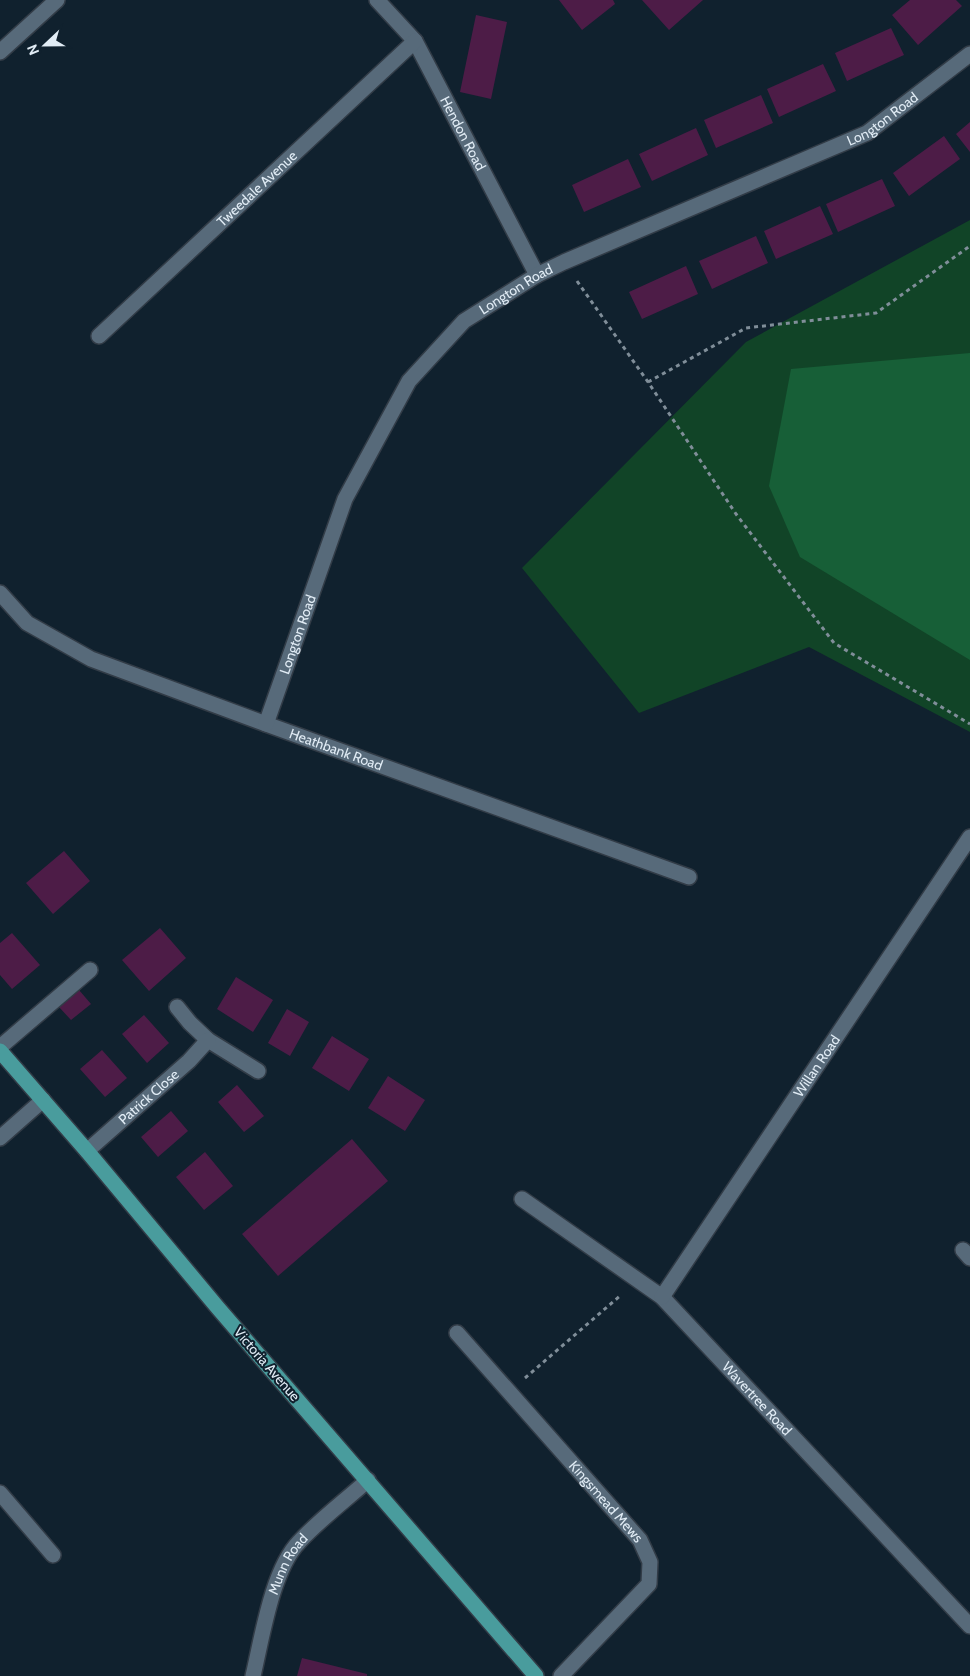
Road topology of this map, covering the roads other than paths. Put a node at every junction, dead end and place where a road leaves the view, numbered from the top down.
1 (57, 0) edge
2 (377, 0) edge
3 (415, 41) junction
4 (0, 52) edge
5 (970, 54) edge
6 (537, 275) junction
7 (99, 336) dead end
8 (0, 593) edge
9 (266, 724) junction
10 (970, 837) edge
11 (689, 876) dead end
12 (90, 970) dead end
13 (177, 1007) dead end
14 (208, 1040) junction
15 (0, 1047) edge
16 (0, 1051) edge
17 (258, 1071) dead end
18 (43, 1100) junction
19 (0, 1138) edge
20 (87, 1151) junction
21 (522, 1199) dead end
22 (662, 1297) junction
23 (457, 1333) dead end
24 (368, 1480) junction
25 (0, 1493) edge
26 (53, 1555) dead end
27 (970, 1626) edge
28 (253, 1676) edge
29 (536, 1676) edge
30 (561, 1676) edge

1 - 4 street
2 - 3 street, Hendon Road
3 - 6 street, Hendon Road
3 - 7 street, Tweedale Avenue
5 - 6 street, Longton Road
6 - 9 street, Longton Road
8 - 9 street, Heathbank Road
9 - 11 street, Heathbank Road
10 - 22 street, Willan Road
12 - 15 street
13 - 14 street
14 - 17 street
14 - 20 street, Patrick Close
16 - 18 main road, Victoria Avenue
18 - 19 street
18 - 20 main road, Victoria Avenue
20 - 24 main road, Victoria Avenue
21 - 22 street, Wavertree Road
22 - 27 street, Wavertree Road
23 - 30 street, Kingsmead Mews
24 - 28 street, Munn Road
24 - 29 main road, Victoria Avenue
25 - 26 street

